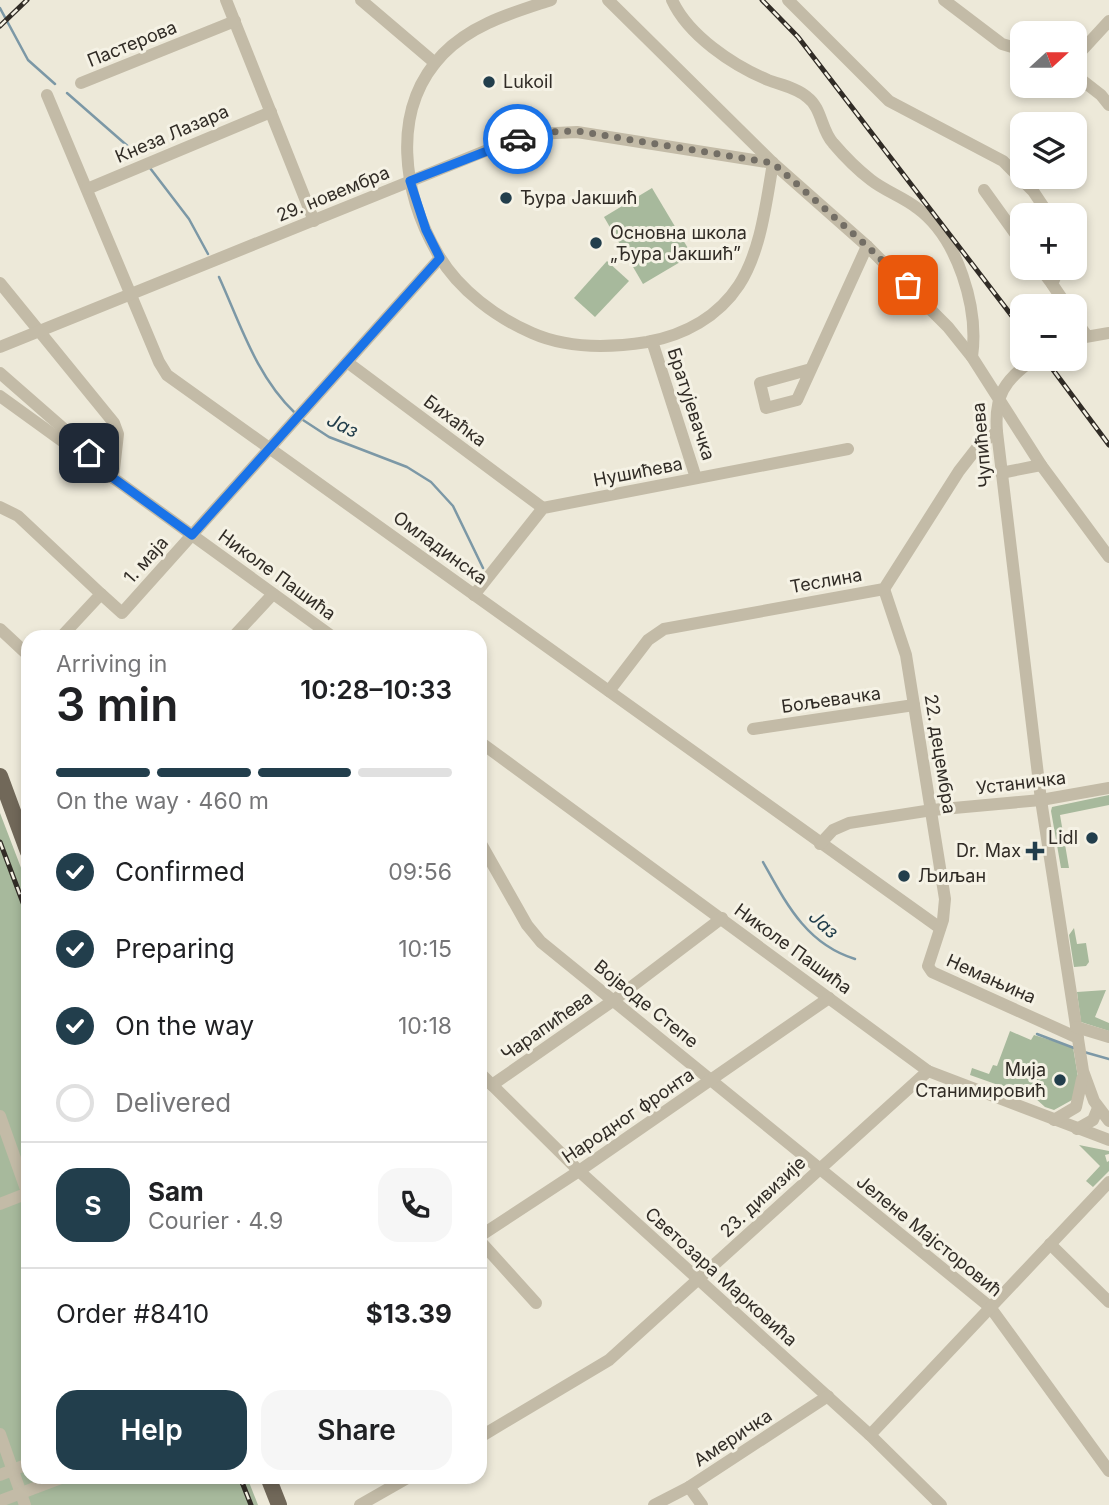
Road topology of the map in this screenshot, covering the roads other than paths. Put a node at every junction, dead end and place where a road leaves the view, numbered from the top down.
1 (226, 0) edge
2 (361, 0) edge
3 (551, 0) edge
4 (608, 0) edge
5 (672, 0) edge
6 (788, 0) edge
7 (944, 0) edge
8 (235, 21) junction
9 (1109, 21) edge
10 (1087, 45) edge
11 (1010, 47) edge
12 (435, 63) junction
13 (81, 83) dead end
14 (1087, 84) edge
15 (47, 95) dead end
16 (1107, 100) edge
17 (271, 112) junction
18 (773, 163) junction
19 (410, 181) junction
20 (87, 189) junction
21 (984, 190) dead end
22 (1041, 203) edge
23 (314, 221) junction
24 (1010, 226) edge
25 (867, 246) junction
26 (440, 258) junction
27 (1049, 280) edge
28 (1054, 280) edge
29 (0, 283) edge
30 (1052, 284) junction
31 (1059, 294) edge
32 (132, 295) junction
33 (39, 332) junction
34 (1109, 333) edge
35 (1087, 337) edge
36 (652, 341) junction
37 (0, 347) edge
38 (972, 357) junction
39 (347, 362) junction
40 (811, 369) dead end
41 (1020, 371) edge
42 (0, 373) edge
43 (998, 398) junction
44 (2, 402) edge
45 (997, 432) junction
46 (270, 447) junction
47 (848, 449) dead end
48 (1041, 465) junction
49 (98, 467) junction
50 (1001, 473) junction
51 (113, 478) junction
52 (696, 478) junction
53 (543, 508) junction
54 (2, 510) edge
55 (192, 535) junction
56 (1109, 557) edge
57 (884, 589) junction
58 (101, 594) junction
59 (273, 594) junction
60 (474, 595) junction
61 (0, 629) edge
62 (68, 630) edge
63 (240, 630) edge
64 (323, 630) edge
65 (21, 648) edge
66 (609, 691) junction
67 (914, 705) junction
68 (753, 729) dead end
69 (487, 747) edge
70 (0, 776) edge
71 (1109, 788) edge
72 (1041, 800) junction
73 (932, 810) junction
74 (21, 833) edge
75 (820, 844) junction
76 (487, 854) edge
77 (722, 918) junction
78 (940, 928) junction
79 (829, 998) junction
80 (614, 1000) junction
81 (1109, 1037) edge
82 (1078, 1040) junction
83 (928, 1071) junction
84 (1083, 1071) junction
85 (487, 1080) edge
86 (711, 1081) junction
87 (492, 1085) junction
88 (1076, 1107) junction
89 (1098, 1108) junction
90 (0, 1116) edge
91 (1054, 1120) junction
92 (1109, 1121) edge
93 (1077, 1129) junction
94 (1109, 1140) edge
95 (820, 1169) junction
96 (579, 1171) junction
97 (21, 1174) edge
98 (1109, 1182) edge
99 (21, 1196) edge
100 (0, 1204) edge
101 (487, 1233) edge
102 (1050, 1244) junction
103 (487, 1246) edge
104 (698, 1281) junction
105 (1109, 1301) edge
106 (536, 1303) dead end
107 (990, 1307) junction
108 (828, 1396) junction
109 (487, 1433) edge
110 (0, 1434) edge
111 (870, 1434) junction
112 (21, 1467) edge
113 (13, 1470) junction
114 (1109, 1471) edge
115 (0, 1475) edge
116 (51, 1484) edge
117 (271, 1484) edge
118 (397, 1484) edge
119 (689, 1487) junction
120 (23, 1499) edge
121 (0, 1501) edge
122 (279, 1505) edge
123 (360, 1505) edge
124 (654, 1505) edge
125 (702, 1505) edge
126 (941, 1505) edge

1 - 8 street
2 - 12 street
3 - 12 street
4 - 18 street, Чупићева
5 - 38 street
6 - 22 street
7 - 11 street
8 - 13 street, Пастерова
8 - 17 street
9 - 10 street
12 - 19 street
14 - 16 street
15 - 20 street, Омладинска
17 - 20 street, Кнеза Лазара
17 - 23 street
18 - 19 street, 29. новембра
18 - 25 street, Чупићева
18 - 36 street
19 - 23 street, 29. новембра
19 - 26 street
20 - 32 street, Омладинска
21 - 24 street
23 - 32 street, 29. новембра
25 - 38 street, Чупићева
25 - 40 street
26 - 36 street
26 - 39 street, 1. маја
27 - 30 street
28 - 30 street
29 - 33 street
30 - 31 street
32 - 33 street, 29. новембра
32 - 46 street, Омладинска
33 - 37 street, 29. новембра
33 - 51 street
34 - 35 street
36 - 52 street, Братујевачка
38 - 43 street, Чупићева
39 - 46 street, 1. маја
39 - 53 street, Бихаћка
41 - 43 street
42 - 49 street, Николе Пашића
43 - 45 street, Чупићева
43 - 48 street
44 - 49 street, Николе Пашића
45 - 50 street, Чупићева
45 - 57 street, Теслина
46 - 55 street, 1. маја
46 - 60 street, Омладинска
47 - 52 street, Нушићева
48 - 50 street
48 - 56 street
49 - 51 street, Николе Пашића
50 - 72 street, Чупићева
51 - 55 street, Николе Пашића
52 - 53 street, Нушићева
53 - 60 street
54 - 58 street
55 - 58 street, 1. маја
55 - 59 street, Николе Пашића
57 - 66 street, Теслина
57 - 67 street, 22. децембра
58 - 62 street
59 - 63 street
59 - 64 street, Николе Пашића
60 - 66 street, Омладинска
61 - 65 street
66 - 75 street, Омладинска
67 - 68 street, Бољевачка
67 - 73 street, 22. децембра
69 - 77 street, Николе Пашића
70 - 74 main road
71 - 72 street, Устаничка
72 - 73 street, Устаничка
72 - 82 street, Чупићева
73 - 75 street, Устаничка
73 - 78 street, 22. децембра
75 - 78 street, Омладинска
76 - 80 street, Војводе Степе
77 - 79 street, Николе Пашића
77 - 80 street, Чарапићева
78 - 82 street, Немањина
79 - 83 street, Николе Пашића
79 - 86 street, Народног фронта
80 - 86 street, Војводе Степе
80 - 87 street, Чарапићева
81 - 82 street, Немањина
82 - 84 street, Чупићева
83 - 91 street, Николе Пашића
83 - 95 street, 23. дивизије
84 - 88 street
84 - 89 street
85 - 87 street, Светозара Марковића
86 - 95 street, Војводе Степе
86 - 96 street, Народног фронта
87 - 96 street, Светозара Марковића
88 - 91 street
88 - 93 street
89 - 92 street
89 - 93 street
90 - 97 street
91 - 93 street, Николе Пашића
93 - 94 street, Николе Пашића
95 - 104 street, 23. дивизије
95 - 107 street, Јелене Мајсторовић
96 - 101 street, Народног фронта
96 - 104 street, Светозара Марковића
98 - 102 street
99 - 100 street
102 - 105 street
102 - 107 street
103 - 106 street
104 - 108 street, Светозара Марковића
104 - 109 street, 23. дивизије
107 - 111 street
107 - 114 street, Јелене Мајсторовић
108 - 111 street, Светозара Марковића
108 - 119 street, Америчка
110 - 113 street
111 - 126 street, Светозара Марковића
112 - 113 street
113 - 115 street
113 - 120 street
116 - 120 street
117 - 122 main road
118 - 123 street
119 - 124 street, Америчка
119 - 125 street
120 - 121 street

